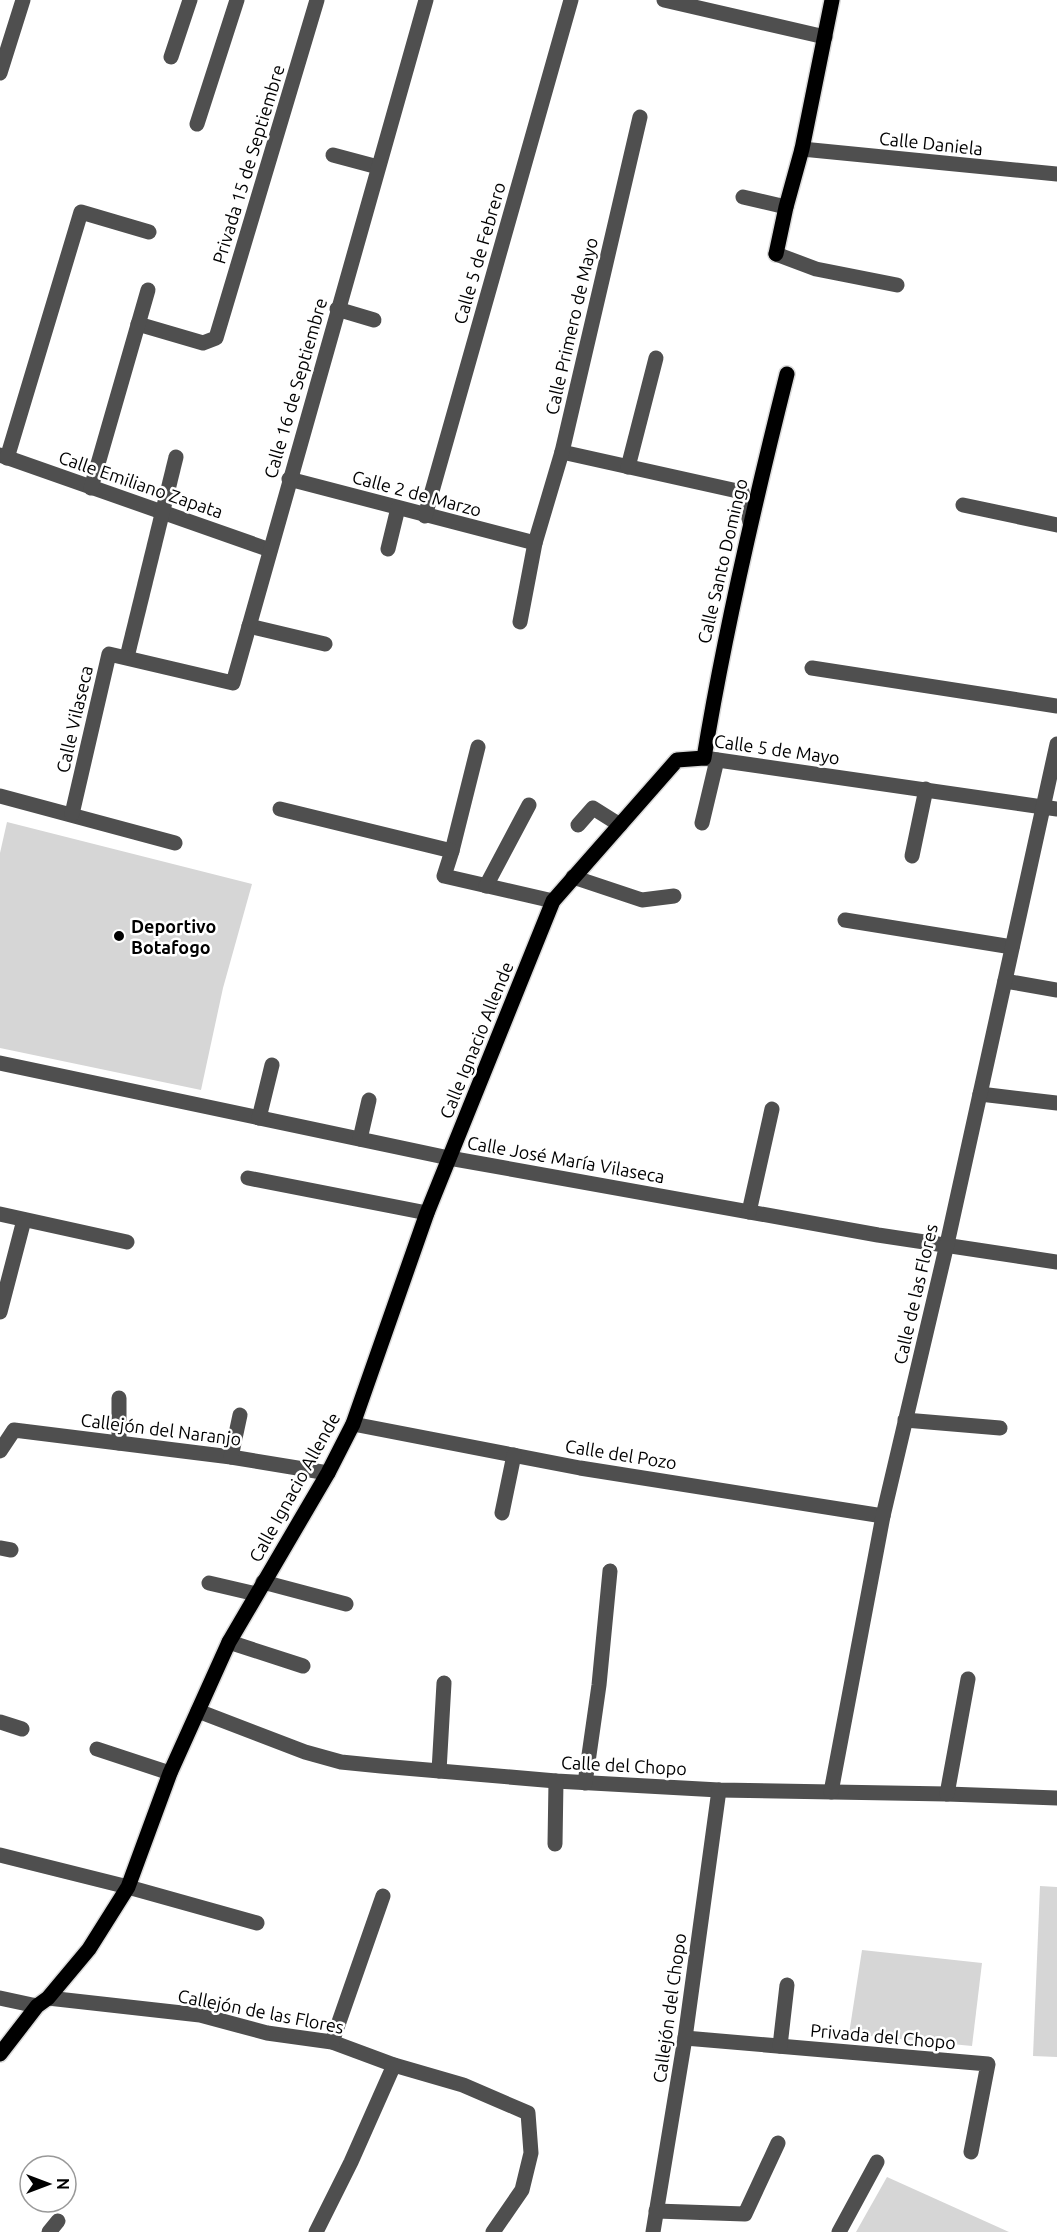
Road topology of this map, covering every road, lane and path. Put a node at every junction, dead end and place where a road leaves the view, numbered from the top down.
1 (23, 0) edge
2 (189, 0) edge
3 (237, 0) edge
4 (317, 0) edge
5 (426, 0) edge
6 (571, 0) edge
7 (664, 0) edge
8 (832, 0) edge
9 (825, 37) junction
10 (171, 57) dead end
11 (0, 73) edge
12 (640, 117) dead end
13 (197, 124) dead end
14 (802, 149) junction
15 (333, 155) dead end
16 (378, 167) junction
17 (1057, 174) edge
18 (742, 197) dead end
19 (786, 207) junction
20 (149, 232) dead end
21 (776, 254) joint
22 (897, 285) dead end
23 (148, 290) dead end
24 (338, 309) junction
25 (374, 320) dead end
26 (138, 324) junction
27 (656, 358) dead end
28 (787, 374) dead end
29 (562, 452) junction
30 (3, 457) edge
31 (176, 457) dead end
32 (628, 467) junction
33 (289, 480) junction
34 (92, 488) junction
35 (963, 505) dead end
36 (398, 508) junction
37 (163, 513) junction
38 (425, 516) junction
39 (750, 522) junction
40 (1057, 525) edge
41 (535, 543) junction
42 (388, 549) dead end
43 (270, 550) junction
44 (520, 622) dead end
45 (249, 626) junction
46 (326, 644) dead end
47 (127, 657) junction
48 (812, 668) dead end
49 (1057, 706) edge
50 (1057, 744) edge
51 (478, 747) dead end
52 (710, 759) junction
53 (926, 789) junction
54 (0, 796) edge
55 (529, 805) dead end
56 (1050, 808) edge
57 (280, 809) dead end
58 (72, 814) junction
59 (702, 824) dead end
60 (578, 825) dead end
61 (620, 825) junction
62 (175, 843) dead end
63 (452, 851) junction
64 (912, 856) dead end
65 (573, 877) junction
66 (486, 886) junction
67 (674, 896) dead end
68 (553, 901) junction
69 (845, 920) dead end
70 (1012, 947) junction
71 (1005, 981) junction
72 (1057, 990) edge
73 (0, 1063) edge
74 (272, 1065) dead end
75 (980, 1094) junction
76 (369, 1100) dead end
77 (1057, 1103) edge
78 (772, 1109) dead end
79 (259, 1118) junction
80 (360, 1139) junction
81 (449, 1158) junction
82 (248, 1178) dead end
83 (749, 1212) junction
84 (427, 1213) junction
85 (0, 1214) edge
86 (24, 1220) junction
87 (127, 1242) dead end
88 (947, 1244) junction
89 (1057, 1262) edge
90 (0, 1312) edge
91 (119, 1398) dead end
92 (240, 1415) dead end
93 (905, 1420) junction
94 (353, 1424) junction
95 (1000, 1428) dead end
96 (119, 1443) junction
97 (0, 1451) edge
98 (514, 1455) junction
99 (231, 1457) junction
100 (328, 1473) junction
101 (502, 1513) dead end
102 (883, 1516) junction
103 (610, 1571) dead end
104 (209, 1583) dead end
105 (260, 1588) junction
106 (346, 1604) dead end
107 (229, 1642) junction
108 (303, 1665) dead end
109 (968, 1679) dead end
110 (444, 1683) dead end
111 (198, 1711) junction
112 (0, 1722) edge
113 (22, 1729) dead end
114 (97, 1749) dead end
115 (439, 1771) junction
116 (170, 1773) junction
117 (556, 1781) junction
118 (585, 1783) junction
119 (719, 1790) junction
120 (831, 1792) junction
121 (948, 1794) junction
122 (1057, 1798) edge
123 (555, 1844) dead end
124 (0, 1856) edge
125 (128, 1887) junction
126 (383, 1896) dead end
127 (257, 1923) dead end
128 (787, 1985) dead end
129 (0, 1998) edge
130 (42, 2002) junction
131 (685, 2038) junction
132 (332, 2042) junction
133 (780, 2046) junction
134 (0, 2054) edge
135 (394, 2065) junction
136 (778, 2144) dead end
137 (971, 2152) dead end
138 (877, 2162) dead end
139 (656, 2211) junction
140 (316, 2232) edge
141 (492, 2232) edge
142 (653, 2232) edge
143 (839, 2232) edge

1 - 11 street
2 - 10 street
3 - 13 street
4 - 26 street, Privada 15 de Septiembre
5 - 16 street, Calle 16 de Septiembre
6 - 38 street, Calle 5 de Febrero
7 - 9 street
8 - 9 main road
9 - 14 main road
12 - 29 street, Calle Primero de Mayo
14 - 17 street, Calle Daniela
14 - 19 main road
15 - 16 street
16 - 24 street, Calle 16 de Septiembre
18 - 19 street
19 - 21 main road
20 - 30 street
21 - 22 street
23 - 26 street
24 - 25 street
24 - 33 street, Calle 16 de Septiembre
26 - 34 street
27 - 32 street
28 - 39 main road, Calle Santo Domingo
29 - 32 street
29 - 41 street, Calle Primero de Mayo
30 - 34 street, Calle Emiliano Zapata
31 - 37 street
32 - 39 street
33 - 36 street, Calle 2 de Marzo
33 - 43 street, Calle 16 de Septiembre
34 - 37 street, Calle Emiliano Zapata
35 - 40 street
36 - 38 street, Calle 2 de Marzo
36 - 42 street
37 - 43 street, Calle Emiliano Zapata
37 - 47 street
38 - 41 street, Calle 2 de Marzo
39 - 52 main road, Calle Santo Domingo
41 - 44 street, Calle Primero de Mayo
43 - 45 street, Calle 16 de Septiembre
45 - 46 street
45 - 47 street, Calle 16 de Septiembre
47 - 58 street, Calle Vilaseca
48 - 49 street
50 - 56 street, Calle de las Flores
51 - 63 street
52 - 53 street, Calle 5 de Mayo
52 - 59 street
52 - 61 main road, Calle 5 de Mayo
53 - 56 street, Calle 5 de Mayo
53 - 64 street
54 - 58 street
55 - 66 street
56 - 70 street, Calle de las Flores
57 - 63 street
58 - 62 street
60 - 61 street
61 - 65 main road, Calle 5 de Mayo
63 - 66 street
65 - 67 street
65 - 68 main road, Calle 5 de Mayo
66 - 68 street
68 - 81 main road, Calle Ignacio Allende
69 - 70 street
70 - 71 street, Calle de las Flores
71 - 72 street
71 - 75 street, Calle de las Flores
73 - 79 street, Calle José María Vilaseca
74 - 79 street
75 - 77 street
75 - 88 street, Calle de las Flores
76 - 80 street
78 - 83 street
79 - 80 street, Calle José María Vilaseca
80 - 81 street, Calle José María Vilaseca
81 - 83 street, Calle José María Vilaseca
81 - 84 main road, Calle Ignacio Allende
82 - 84 street
83 - 88 street, Calle José María Vilaseca
84 - 94 main road, Calle Ignacio Allende
85 - 86 street
86 - 87 street
86 - 90 street
88 - 89 street, Calle José María Vilaseca
88 - 93 street, Calle de las Flores
91 - 96 street
92 - 99 street
93 - 95 street
93 - 102 street, Calle de las Flores
94 - 98 street, Calle del Pozo
94 - 100 main road, Calle Ignacio Allende
96 - 97 street, Callejón del Naranjo
96 - 99 street, Callejón del Naranjo
98 - 101 street
98 - 102 street, Calle del Pozo
99 - 100 street, Callejón del Naranjo
100 - 105 main road, Calle Ignacio Allende
102 - 120 street, Calle de las Flores
103 - 118 street
104 - 105 street
105 - 106 street
105 - 107 main road, Calle Ignacio Allende
107 - 108 street
107 - 111 main road, Calle Ignacio Allende
109 - 121 street
110 - 115 street
111 - 115 street, Calle del Chopo
111 - 116 main road, Calle Ignacio Allende
112 - 113 street
114 - 116 street
115 - 117 street, Calle del Chopo
116 - 125 main road, Calle Ignacio Allende
117 - 118 street, Calle del Chopo
117 - 123 street
118 - 119 street, Calle del Chopo
119 - 120 street, Calle del Chopo
119 - 131 street, Callejón del Chopo
120 - 121 street, Calle del Chopo
121 - 122 street, Calle del Chopo
124 - 125 street
125 - 127 street
125 - 130 main road, Calle Ignacio Allende
126 - 132 street
128 - 133 street
129 - 130 street, Callejón de las Flores
130 - 132 street, Callejón de las Flores
130 - 134 main road, Calle Ignacio Allende
131 - 133 street, Privada del Chopo
131 - 139 street, Callejón del Chopo
132 - 135 street, Callejón de las Flores
133 - 137 street, Privada del Chopo
135 - 140 street
135 - 141 street, Callejón de las Flores
136 - 139 street
138 - 143 street
139 - 142 street, Callejón del Chopo

